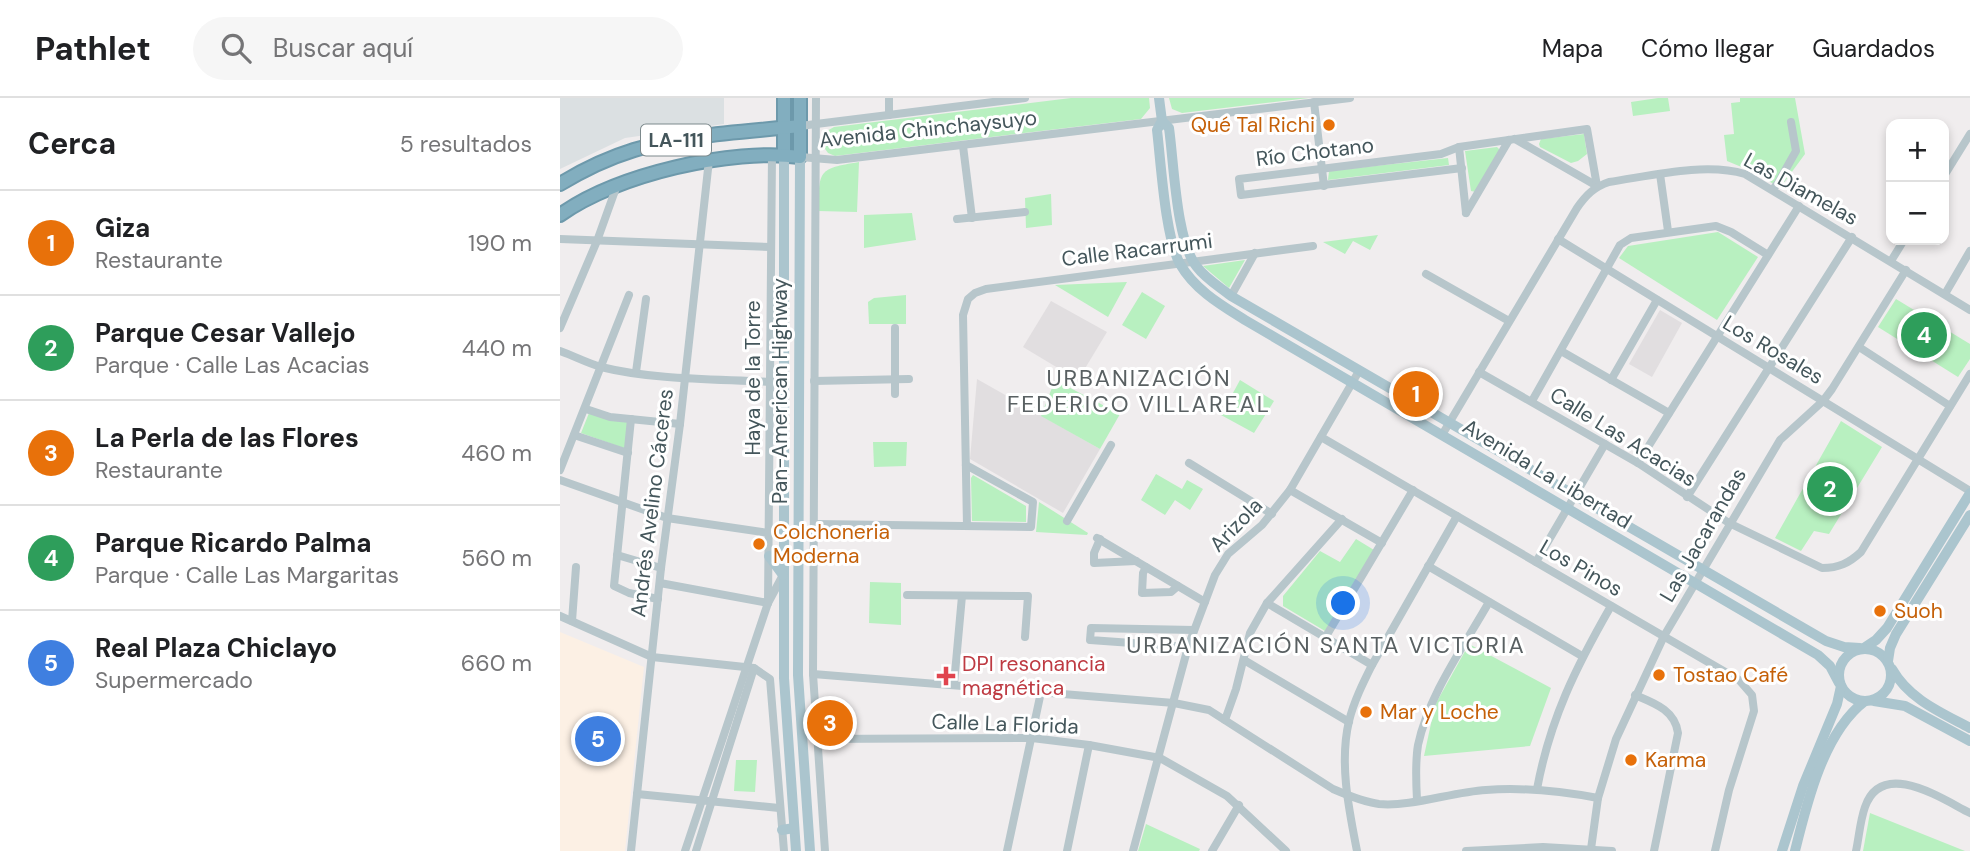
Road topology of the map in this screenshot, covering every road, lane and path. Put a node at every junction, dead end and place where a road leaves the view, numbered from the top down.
1 (785, 98) edge
2 (800, 98) edge
3 (816, 98) edge
4 (889, 98) edge
5 (1025, 98) edge
6 (1159, 98) edge
7 (1350, 98) edge
8 (964, 102) edge
9 (1314, 102) junction
10 (889, 115) junction
11 (1161, 117) junction
12 (1791, 122) dead end
13 (816, 124) junction
14 (800, 126) junction
15 (784, 128) junction
16 (1970, 134) edge
17 (1512, 139) junction
18 (963, 146) junction
19 (1459, 147) junction
20 (778, 155) junction
21 (800, 157) junction
22 (816, 159) junction
23 (709, 160) junction
24 (1381, 162) junction
25 (1462, 168) junction
26 (1949, 168) edge
27 (1322, 170) junction
28 (1660, 174) junction
29 (1383, 178) junction
30 (560, 184) edge
31 (1324, 186) junction
32 (1597, 186) junction
33 (615, 188) junction
34 (1773, 189) junction
35 (1799, 206) junction
36 (1179, 207) junction
37 (1167, 209) junction
38 (1025, 212) dead end
39 (560, 215) edge
40 (972, 218) junction
41 (957, 219) dead end
42 (1668, 231) junction
43 (1852, 237) junction
44 (560, 239) edge
45 (1558, 239) junction
46 (597, 241) junction
47 (701, 245) junction
48 (1901, 245) edge
49 (1313, 246) dead end
50 (771, 247) junction
51 (1970, 251) edge
52 (1255, 253) junction
53 (1768, 255) junction
54 (1193, 261) junction
55 (1891, 261) junction
56 (1179, 262) junction
57 (1607, 269) junction
58 (1906, 270) junction
59 (1426, 274) dead end
60 (1945, 294) junction
61 (629, 295) dead end
62 (1231, 296) junction
63 (646, 299) dead end
64 (1657, 300) junction
65 (1252, 309) junction
66 (1970, 310) edge
67 (1245, 320) junction
68 (1509, 321) junction
69 (560, 328) edge
70 (895, 328) dead end
71 (1717, 337) junction
72 (1859, 347) junction
73 (560, 351) edge
74 (1561, 351) junction
75 (601, 367) junction
76 (1769, 368) junction
77 (1359, 371) junction
78 (636, 372) junction
79 (1479, 372) junction
80 (1970, 374) edge
81 (684, 378) junction
82 (909, 379) dead end
83 (896, 380) junction
84 (1611, 380) junction
85 (814, 381) junction
86 (770, 382) junction
87 (1353, 382) junction
88 (895, 394) dead end
89 (1532, 401) junction
90 (1823, 401) junction
91 (1950, 406) junction
92 (586, 409) junction
93 (1669, 413) junction
94 (631, 419) junction
95 (1449, 423) junction
96 (680, 424) junction
97 (574, 435) junction
98 (1442, 435) junction
99 (1321, 437) junction
100 (1605, 444) junction
101 (1111, 445) dead end
102 (628, 453) junction
103 (1917, 459) junction
104 (1189, 463) dead end
105 (1638, 463) junction
106 (966, 465) junction
107 (560, 470) edge
108 (560, 480) edge
109 (1290, 490) junction
110 (1413, 490) junction
111 (1970, 492) edge
112 (1575, 496) junction
113 (1687, 497) junction
114 (623, 504) junction
115 (1567, 509) junction
116 (1272, 514) junction
117 (1970, 515) edge
118 (1457, 516) junction
119 (667, 518) junction
120 (1342, 519) junction
121 (1067, 521) dead end
122 (1729, 523) junction
123 (815, 524) junction
124 (967, 526) junction
125 (769, 534) junction
126 (1382, 543) junction
127 (617, 555) junction
128 (769, 556) junction
129 (1136, 561) junction
130 (1536, 562) junction
131 (1428, 566) junction
132 (576, 567) dead end
133 (1146, 567) junction
134 (661, 568) junction
135 (1703, 570) junction
136 (783, 575) junction
137 (660, 583) junction
138 (1695, 584) junction
139 (1178, 586) junction
140 (907, 595) dead end
141 (962, 596) junction
142 (659, 599) junction
143 (1205, 602) junction
144 (1489, 602) junction
145 (768, 603) junction
146 (1267, 603) junction
147 (1611, 606) junction
148 (560, 615) edge
149 (572, 621) junction
150 (1140, 629) junction
151 (1194, 629) junction
152 (1664, 636) junction
153 (1026, 638) dead end
154 (1325, 638) junction
155 (1134, 643) junction
156 (1188, 647) junction
157 (1862, 648) junction
158 (652, 656) junction
159 (1582, 656) junction
160 (1244, 660) junction
161 (1889, 664) junction
162 (1371, 665) junction
163 (750, 668) junction
164 (813, 674) junction
165 (954, 684) junction
166 (1840, 685) junction
167 (1041, 692) junction
168 (1635, 695) junction
169 (1868, 701) junction
170 (1174, 703) junction
171 (1225, 719) junction
172 (1349, 722) junction
173 (1970, 728) edge
174 (1032, 738) junction
175 (816, 740) junction
176 (1970, 741) edge
177 (1089, 745) junction
178 (1160, 758) junction
179 (1537, 789) junction
180 (637, 794) junction
181 (1348, 796) junction
182 (1598, 798) junction
183 (701, 800) junction
184 (1417, 800) junction
185 (712, 801) junction
186 (1239, 805) junction
187 (779, 808) junction
188 (1970, 813) edge
189 (794, 828) junction
190 (782, 830) junction
191 (1591, 849) junction
192 (631, 851) edge
193 (685, 851) edge
194 (696, 851) edge
195 (784, 851) edge
196 (796, 851) edge
197 (810, 851) edge
198 (824, 851) edge
199 (1007, 851) edge
200 (1068, 851) edge
201 (1133, 851) edge
202 (1212, 851) edge
203 (1286, 851) edge
204 (1357, 851) edge
205 (1466, 851) edge
206 (1612, 851) edge
207 (1654, 851) edge
208 (1715, 851) edge
209 (1782, 851) edge
210 (1795, 851) edge
211 (1856, 851) edge

1 - 15 highway, Pan-American Highway
2 - 14 highway, Pan-American Highway
3 - 13 street
4 - 10 street
5 - 8 street, Avenida Chinchaysuyo
6 - 11 main road, Avenida La Libertad
7 - 9 street, Avenida Chinchaysuyo
8 - 10 street, Avenida Chinchaysuyo
9 - 11 street, Avenida Chinchaysuyo
9 - 27 street
10 - 13 street, Avenida Chinchaysuyo
11 - 18 street, Avenida Chinchaysuyo
11 - 36 main road, Avenida La Libertad
11 - 37 main road, Avenida La Libertad
12 - 34 street
13 - 14 street, Avenida Chinchaysuyo
13 - 22 street
14 - 15 highway, LA-111
14 - 21 highway, Pan-American Highway
15 - 20 highway, Pan-American Highway
15 - 30 highway, LA-111
16 - 26 street
17 - 19 street, Río Chotano
17 - 25 street
17 - 32 street
17 - 32 street, Río Chotano
18 - 22 street, Avenida Chinchaysuyo
18 - 40 street
19 - 24 street, Río Chotano
19 - 25 street
20 - 21 highway, LA-111
20 - 23 highway, LA-111
20 - 50 street, Haya de la Torre
20 - 136 main road, Pan-American Highway
21 - 22 street, Avenida Chinchaysuyo
21 - 197 main road, Pan-American Highway
22 - 85 street
23 - 33 highway, LA-111
23 - 47 street, Andrés Avelino Cáceres
24 - 27 street, Río Chotano
24 - 29 street
25 - 29 street, Río Chotano
27 - 31 street
27 - 31 street, Río Chotano
28 - 32 street, Las Diamelas
28 - 34 street, Las Diamelas
28 - 42 street
29 - 31 street, Río Chotano
32 - 45 street
33 - 39 highway, LA-111
33 - 46 street
34 - 35 street, Las Diamelas
35 - 43 street, Las Diamelas
35 - 53 street
36 - 37 main road
36 - 54 main road, Avenida La Libertad
37 - 56 main road, Avenida La Libertad
38 - 40 street
40 - 41 street
42 - 53 street
42 - 57 street
43 - 55 street, Las Diamelas
43 - 76 street
44 - 46 street
45 - 57 street, Los Rosales
45 - 68 street
46 - 47 street
46 - 69 street
47 - 50 street
47 - 81 street, Andrés Avelino Cáceres
48 - 55 street
49 - 52 street, Calle Racarrumi
50 - 86 street, Haya de la Torre
51 - 60 street
52 - 54 street, Calle Racarrumi
52 - 62 street
53 - 71 street
54 - 56 street, Calle Racarrumi
54 - 62 main road, Avenida La Libertad
55 - 58 street, Las Diamelas
56 - 67 main road, Avenida La Libertad
56 - 106 street, Calle Racarrumi
57 - 64 street, Los Rosales
57 - 74 street
58 - 60 street, Las Diamelas
58 - 72 street, Las Jacarandas
59 - 68 street
60 - 66 street, Las Diamelas
61 - 75 street
62 - 65 main road, Avenida La Libertad
63 - 78 street
64 - 71 street, Los Rosales
64 - 84 street
65 - 67 main road
65 - 77 main road, Avenida La Libertad
67 - 87 main road, Avenida La Libertad
68 - 79 street
70 - 83 street
71 - 76 street, Los Rosales
71 - 93 street
72 - 90 street, Las Jacarandas
72 - 91 street
73 - 75 street
74 - 84 street
74 - 89 street
75 - 78 street
75 - 92 street
76 - 90 street, Los Rosales
76 - 113 street
77 - 87 street, Arizola
77 - 95 main road, Avenida La Libertad
78 - 81 street
79 - 89 street, Calle Las Acacias
79 - 95 street
80 - 91 street, Calle Las Acacias
81 - 86 street
81 - 96 street, Andrés Avelino Cáceres
82 - 83 street
83 - 85 street
83 - 88 street
84 - 93 street
85 - 123 street
86 - 125 street, Haya de la Torre
87 - 98 main road, Avenida La Libertad
87 - 99 street, Arizola
89 - 100 street, Calle Las Acacias
90 - 103 street, Los Rosales
90 - 122 street, Las Jacarandas
91 - 103 street, Calle Las Acacias
92 - 94 street
92 - 97 street
93 - 105 street
94 - 96 street
94 - 102 street
95 - 98 street
95 - 112 main road, Avenida La Libertad
96 - 119 street, Andrés Avelino Cáceres
97 - 102 street
97 - 107 street
98 - 115 main road, Avenida La Libertad
99 - 109 street, Arizola
99 - 110 street, Los Pinos
100 - 105 street, Calle Las Acacias
100 - 112 street
101 - 121 street
102 - 114 street
103 - 111 street, Los Rosales
103 - 122 street, Calle Las Acacias
104 - 116 street
105 - 113 street, Calle Las Acacias
106 - 124 street
106 - 124 street
108 - 114 street
109 - 116 street, Arizola
109 - 120 street
110 - 118 street, Los Pinos
110 - 126 street
111 - 157 main road
112 - 115 street
112 - 135 main road, Avenida La Libertad
113 - 122 street, Calle Las Acacias
114 - 119 street
114 - 127 street
115 - 130 street
115 - 138 main road, Avenida La Libertad
116 - 143 street, Arizola
117 - 161 main road
118 - 130 street, Los Pinos
118 - 131 street
119 - 125 street
119 - 134 street, Andrés Avelino Cáceres
120 - 126 street
120 - 146 street
122 - 135 street, Las Jacarandas
123 - 124 street
123 - 164 street
125 - 128 street, Haya de la Torre
126 - 154 street
127 - 134 street
127 - 142 street
128 - 136 main road
128 - 145 street, Haya de la Torre
129 - 129 street
129 - 133 street
130 - 147 street, Los Pinos
131 - 144 street
131 - 162 street
132 - 149 street
133 - 139 street
133 - 139 street
134 - 137 street, Andrés Avelino Cáceres
135 - 138 street, Las Jacarandas
135 - 157 main road, Avenida La Libertad
136 - 145 street
136 - 189 main road, Pan-American Highway
137 - 142 street, Andrés Avelino Cáceres
137 - 145 street
138 - 152 street, Las Jacarandas
138 - 166 main road, Avenida La Libertad
139 - 143 street
140 - 141 street
141 - 153 street
141 - 165 street
142 - 158 street, Andrés Avelino Cáceres
143 - 151 street, Arizola
144 - 159 street
144 - 184 street
145 - 163 street
146 - 154 street
146 - 160 street
147 - 152 street, Los Pinos
147 - 159 street
148 - 149 street
149 - 158 street
150 - 151 street
150 - 155 street
150 - 155 street
151 - 156 street, Arizola
152 - 168 street, Las Jacarandas
152 - 208 street, Los Pinos
154 - 162 street
155 - 156 street
156 - 170 street, Arizola
157 - 161 main road
157 - 166 main road
158 - 163 street
158 - 180 street, Andrés Avelino Cáceres
159 - 179 street
160 - 171 street
160 - 172 street
161 - 169 main road
161 - 173 main road
162 - 172 street
163 - 183 street
163 - 185 street
163 - 187 street
164 - 165 street
164 - 175 street
165 - 167 street
166 - 169 main road
166 - 209 main road
167 - 170 street
167 - 174 street
168 - 182 street, Las Jacarandas
168 - 207 street
169 - 176 main road
169 - 210 main road
170 - 171 street
170 - 178 street, Arizola
171 - 181 street
172 - 181 street
174 - 175 street, Calle La Florida
174 - 177 street, Calle La Florida
174 - 199 street
175 - 198 street
177 - 178 street, Calle La Florida
177 - 200 street
178 - 186 street, Calle La Florida
178 - 201 street, Arizola
179 - 182 street
179 - 184 street
180 - 183 street
180 - 192 street, Andrés Avelino Cáceres
181 - 184 street
181 - 204 street
182 - 191 street, Las Jacarandas
183 - 185 street
183 - 193 street
185 - 187 street
185 - 194 street
186 - 202 street
186 - 203 street, Calle La Florida
187 - 190 street
188 - 211 street
189 - 190 main road
189 - 196 main road, Pan-American Highway
190 - 195 street
191 - 205 street
191 - 206 street

